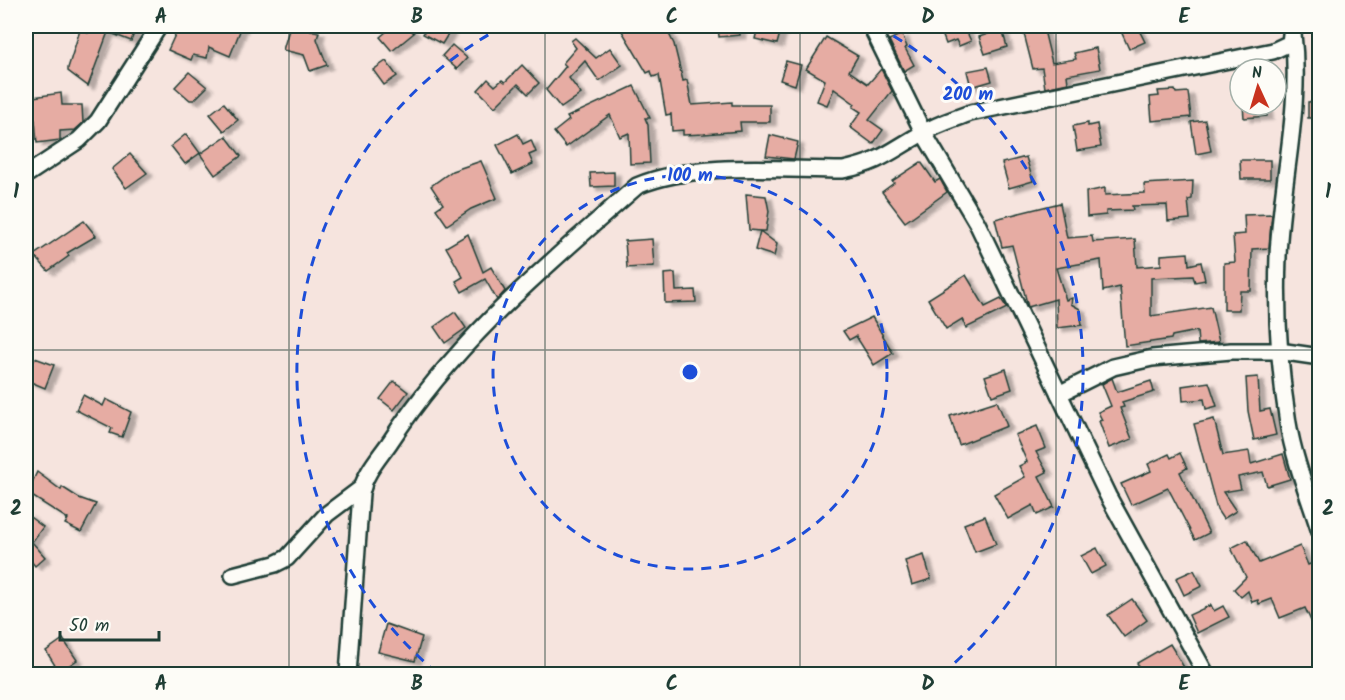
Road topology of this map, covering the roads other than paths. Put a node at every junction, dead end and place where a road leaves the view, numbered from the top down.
1 (159, 26) edge
2 (871, 26) edge
3 (1293, 30) edge
4 (923, 132) junction
5 (26, 175) edge
6 (1280, 351) junction
7 (1320, 357) edge
8 (1059, 394) junction
9 (363, 487) junction
10 (1320, 532) edge
11 (233, 575) dead end
12 (348, 675) edge
13 (1206, 675) edge

1 - 5 street
2 - 4 street
3 - 4 street
3 - 6 street
4 - 8 street
4 - 9 street
6 - 7 street
6 - 8 street
6 - 10 street
8 - 13 street
9 - 11 street
9 - 12 street

